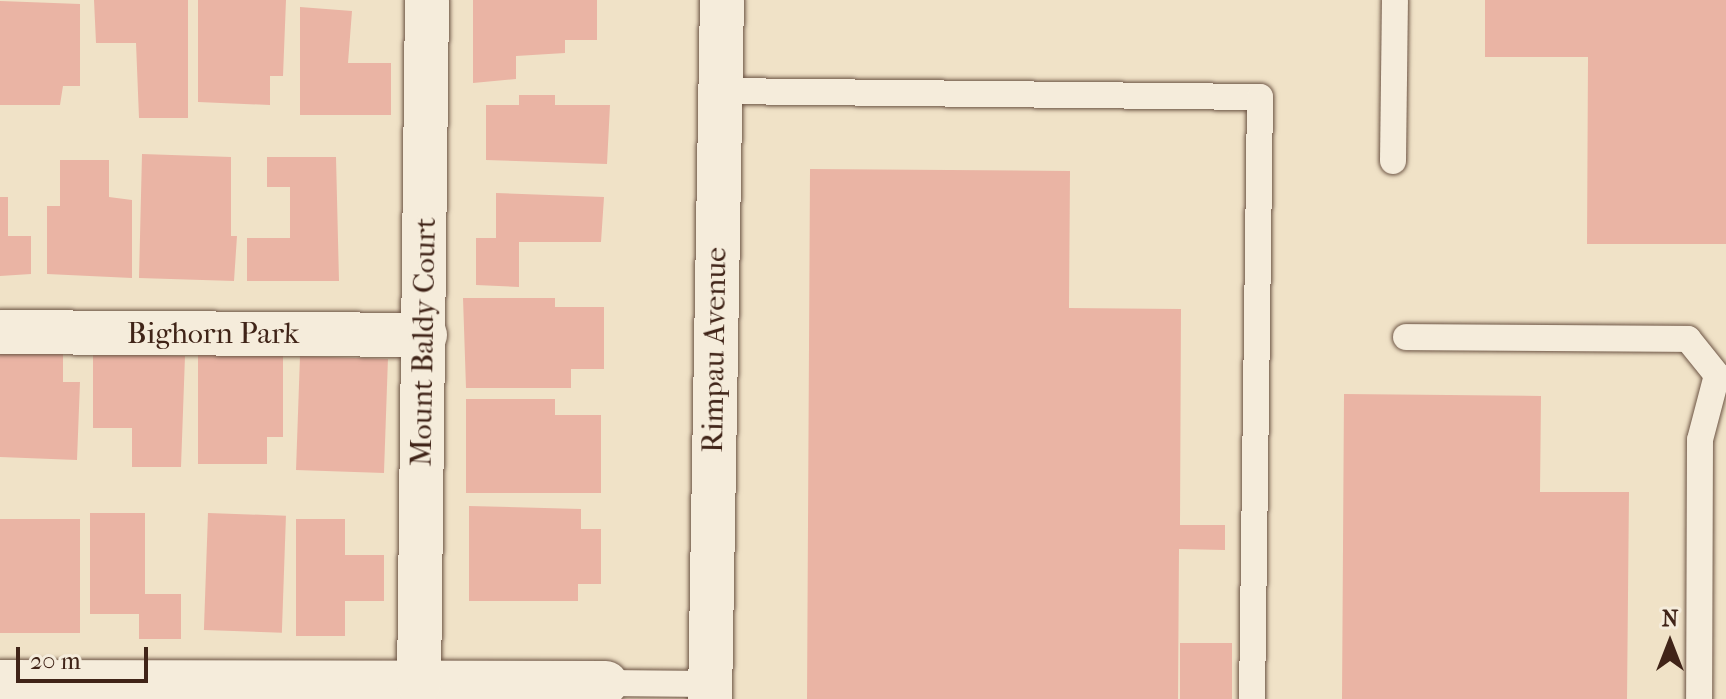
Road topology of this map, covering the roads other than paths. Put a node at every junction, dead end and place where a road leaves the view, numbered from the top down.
1 (427, 0) edge
2 (722, 0) edge
3 (1395, 0) edge
4 (720, 91) junction
5 (1393, 161) dead end
6 (0, 332) edge
7 (425, 335) junction
8 (1406, 337) dead end
9 (0, 682) edge
10 (606, 683) joint
11 (419, 684) junction
12 (710, 692) edge
13 (1252, 699) edge
14 (1699, 699) edge

1 - 7 street, Mount Baldy Court
2 - 4 street, Rimpau Avenue
3 - 5 lane
4 - 12 street, Rimpau Avenue
4 - 13 lane
6 - 7 street, Bighorn Park
7 - 11 street, Mount Baldy Court
8 - 14 lane
9 - 11 street
10 - 11 street
10 - 12 lane

